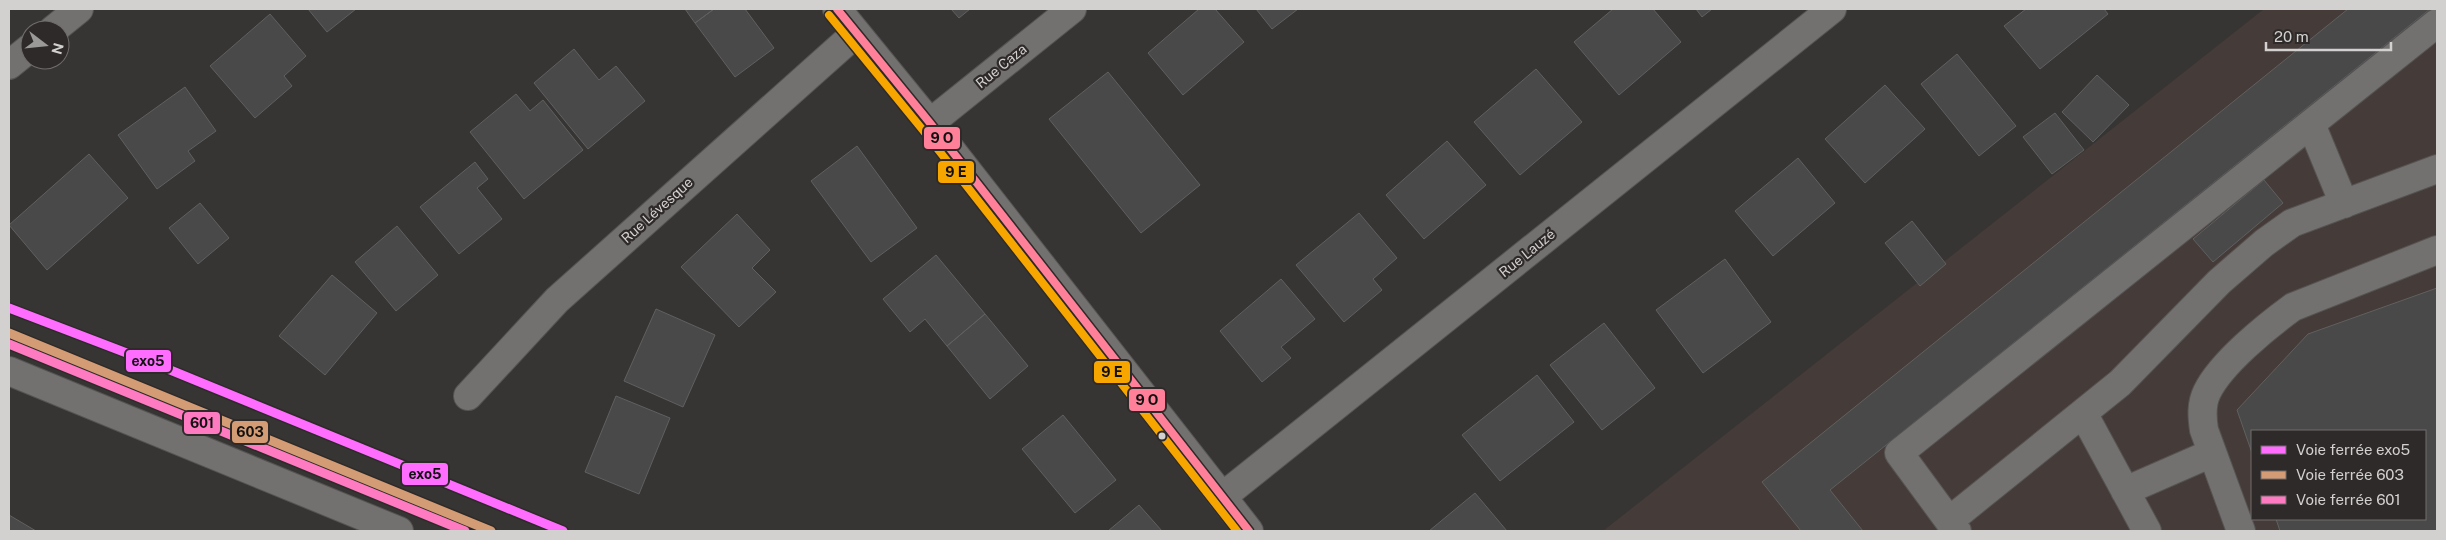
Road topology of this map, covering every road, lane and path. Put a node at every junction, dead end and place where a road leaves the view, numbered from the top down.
1 (79, 9) edge
2 (837, 9) edge
3 (1072, 9) edge
4 (1832, 9) edge
5 (65, 20) edge
6 (2437, 23) edge
7 (856, 34) junction
8 (20, 57) edge
9 (9, 66) edge
10 (930, 123) junction
11 (2311, 124) junction
12 (2437, 169) edge
13 (2344, 204) junction
14 (2437, 250) edge
15 (9, 371) edge
16 (468, 396) dead end
17 (2083, 413) junction
18 (2212, 453) junction
19 (2125, 491) junction
20 (1222, 497) junction
21 (1953, 526) edge
22 (400, 531) edge
23 (1249, 531) edge
24 (2147, 531) edge
25 (2241, 531) edge

1 - 5 street
2 - 7 street
3 - 10 street, Rue Caza
4 - 20 street, Rue Lauzé
6 - 11 street
7 - 10 street
7 - 16 street, Rue Lévesque
8 - 9 street
10 - 20 street
11 - 13 street
11 - 21 street
12 - 13 street
13 - 17 street
14 - 18 street
15 - 22 street
17 - 19 street
17 - 21 street
18 - 19 street
18 - 25 street
19 - 24 street
20 - 23 street

